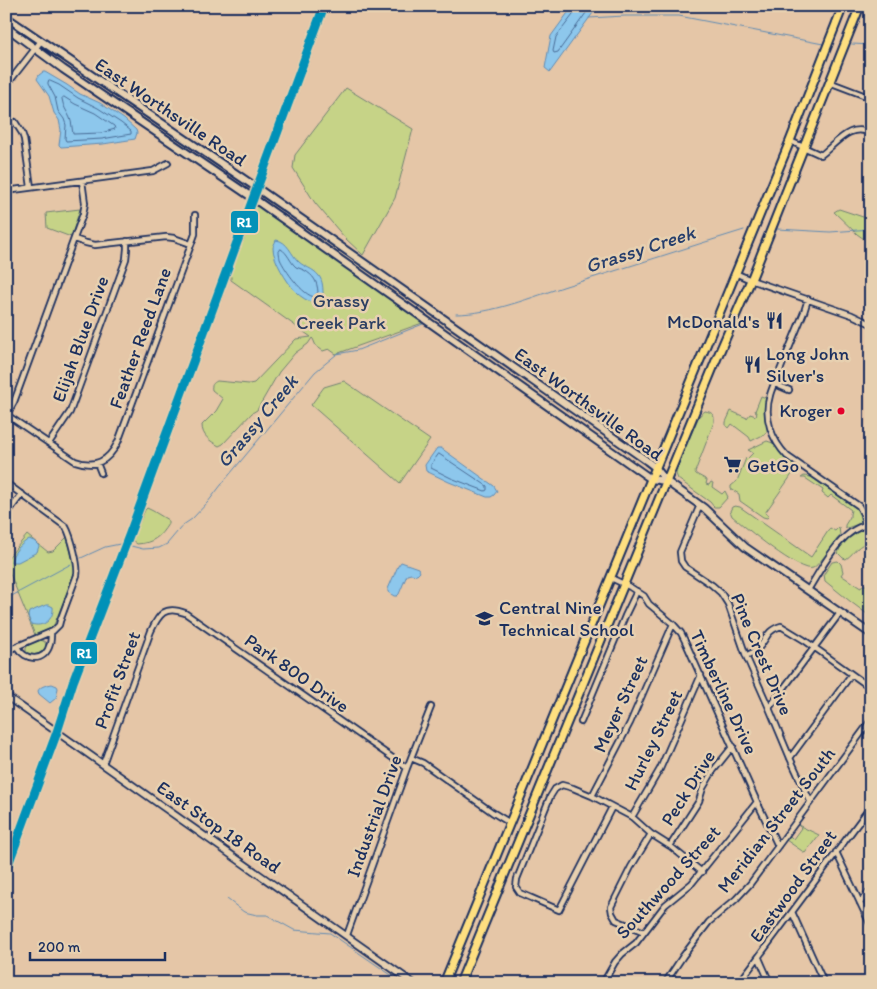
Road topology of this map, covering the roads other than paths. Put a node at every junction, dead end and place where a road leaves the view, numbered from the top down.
1 (843, 6) edge
2 (860, 6) edge
3 (6, 17) edge
4 (6, 27) edge
5 (41, 41) junction
6 (35, 48) junction
7 (829, 82) junction
8 (6, 86) edge
9 (871, 98) edge
10 (15, 122) dead end
11 (871, 134) edge
12 (790, 141) junction
13 (803, 148) junction
14 (168, 163) dead end
15 (82, 180) junction
16 (31, 187) junction
17 (6, 191) edge
18 (195, 215) dead end
19 (74, 239) junction
20 (126, 241) junction
21 (191, 244) junction
22 (735, 273) junction
23 (751, 280) junction
24 (808, 299) junction
25 (871, 323) edge
26 (774, 384) junction
27 (789, 390) dead end
28 (7, 416) edge
29 (49, 443) junction
30 (98, 463) junction
31 (656, 468) junction
32 (101, 473) dead end
33 (651, 479) junction
34 (666, 481) junction
35 (6, 483) edge
36 (22, 494) junction
37 (700, 505) junction
38 (6, 515) edge
39 (871, 524) edge
40 (865, 525) junction
41 (611, 578) junction
42 (624, 584) junction
43 (808, 590) junction
44 (637, 591) junction
45 (166, 611) joint
46 (840, 613) junction
47 (673, 624) junction
48 (51, 632) junction
49 (871, 634) edge
50 (16, 647) junction
51 (815, 648) junction
52 (6, 651) edge
53 (746, 656) junction
54 (700, 675) junction
55 (851, 675) junction
56 (871, 688) edge
57 (6, 696) edge
58 (431, 707) dead end
59 (770, 708) junction
60 (871, 720) edge
61 (581, 722) dead end
62 (733, 746) junction
63 (411, 758) junction
64 (790, 758) junction
65 (103, 764) junction
66 (407, 768) junction
67 (592, 796) junction
68 (757, 802) junction
69 (810, 802) junction
70 (871, 806) edge
71 (612, 807) junction
72 (632, 817) junction
73 (510, 823) junction
74 (651, 834) junction
75 (670, 846) junction
76 (778, 846) junction
77 (836, 852) junction
78 (702, 872) junction
79 (871, 889) edge
80 (860, 903) junction
81 (792, 912) junction
82 (871, 926) edge
83 (644, 932) junction
84 (346, 935) junction
85 (759, 958) junction
86 (413, 983) edge
87 (444, 983) edge
88 (460, 983) edge
89 (603, 983) edge
90 (666, 983) edge
91 (739, 983) edge
92 (770, 983) edge
93 (824, 983) edge

1 - 12 main road
2 - 7 main road
3 - 5 main road, East Worthsville Road
4 - 6 main road, East Worthsville Road
5 - 6 street
5 - 31 main road, East Worthsville Road
6 - 8 street
6 - 33 main road, East Worthsville Road
7 - 9 street
7 - 13 main road
10 - 16 street
11 - 13 street
12 - 13 street
12 - 22 main road
13 - 23 main road
14 - 15 street
15 - 16 street
15 - 19 street
16 - 17 street
18 - 21 street, Feather Reed Lane
19 - 20 street
19 - 28 street
20 - 21 street
20 - 29 street, Elijah Blue Drive
21 - 30 street, Feather Reed Lane
22 - 23 street
22 - 31 main road
23 - 24 street
23 - 34 main road
24 - 25 street
24 - 26 street
26 - 27 street
26 - 40 street
28 - 29 street
29 - 30 street
30 - 32 street
31 - 33 main road
31 - 34 main road, East Worthsville Road
33 - 34 main road, East Worthsville Road
33 - 41 main road
34 - 37 main road
34 - 42 main road
35 - 36 street
36 - 38 street
36 - 48 street
37 - 43 main road
37 - 53 street, Pine Crest Drive
39 - 40 street
40 - 43 street
41 - 42 street, Timberline Drive
41 - 73 main road
42 - 44 street, Timberline Drive
42 - 88 main road
43 - 46 main road
44 - 47 street, Timberline Drive
44 - 61 street
45 - 65 street, Profit Street
45 - 66 street, Park 800 Drive
46 - 49 main road
46 - 51 street
47 - 54 street, Timberline Drive
47 - 67 street, Meyer Street
48 - 50 street
48 - 50 street
50 - 52 street
51 - 53 street
51 - 55 street
51 - 59 street
53 - 59 street, Pine Crest Drive
54 - 62 street, Timberline Drive
54 - 72 street, Hurley Street
55 - 56 street
55 - 64 street
57 - 65 street, East Stop 18 Road
58 - 63 street, Industrial Drive
59 - 64 street, Pine Crest Drive
60 - 69 street, Meridian Street South
62 - 68 street, Timberline Drive
62 - 75 street, Peck Drive
63 - 66 street, Industrial Drive
63 - 73 street
64 - 69 street, Pine Crest Drive
65 - 84 street, East Stop 18 Road
66 - 84 street, Industrial Drive
67 - 71 street
67 - 71 street
68 - 76 street, Timberline Drive
68 - 78 street, Southwood Street
69 - 76 street, Meridian Street South
70 - 77 street, Eastwood Street
71 - 72 street
72 - 74 street
73 - 87 main road
74 - 75 street
74 - 83 street, Peck Drive
75 - 78 street
76 - 90 street, Meridian Street South
77 - 80 street
77 - 81 street, Eastwood Street
78 - 83 street, Southwood Street
79 - 80 street
80 - 82 street
81 - 85 street, Eastwood Street
81 - 93 street
83 - 89 street, Southwood Street
84 - 86 street, East Stop 18 Road
85 - 91 street, Eastwood Street
85 - 92 street

